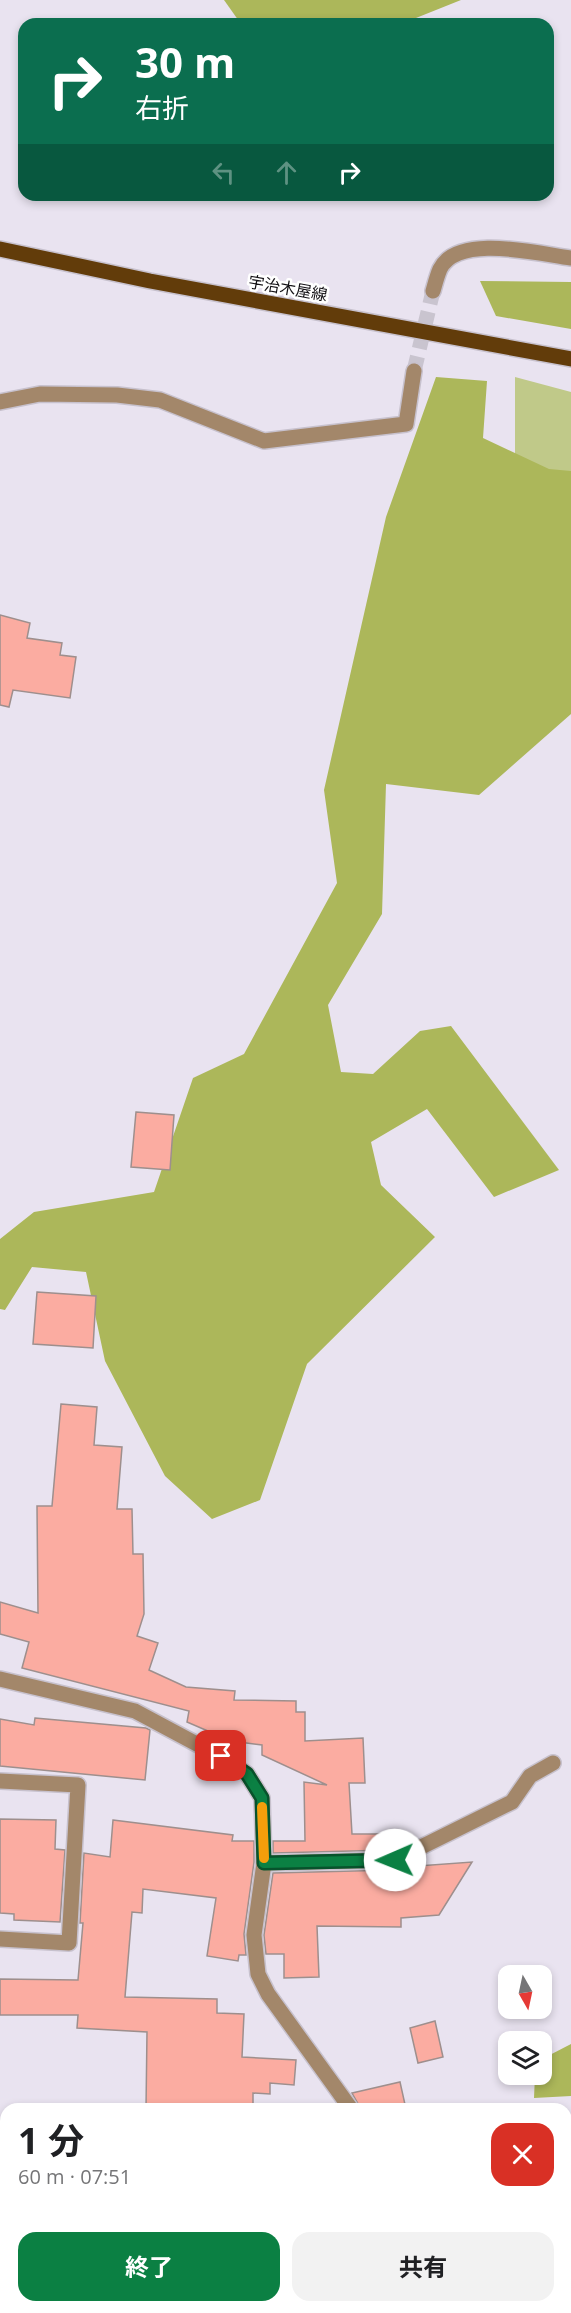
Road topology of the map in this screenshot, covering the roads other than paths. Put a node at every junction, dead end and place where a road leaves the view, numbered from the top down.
1 (0, 249) edge
2 (571, 258) edge
3 (433, 291) tunnel mouth
4 (571, 359) edge
5 (414, 371) tunnel mouth
6 (0, 402) edge
7 (0, 1678) edge
8 (553, 1762) dead end
9 (0, 1781) edge
10 (264, 1863) junction
11 (0, 1939) edge
12 (347, 2103) edge

1 - 4 main road, 宇治木屋線
2 - 3 street
5 - 6 street
7 - 10 street
8 - 10 street
9 - 11 street
10 - 12 street

